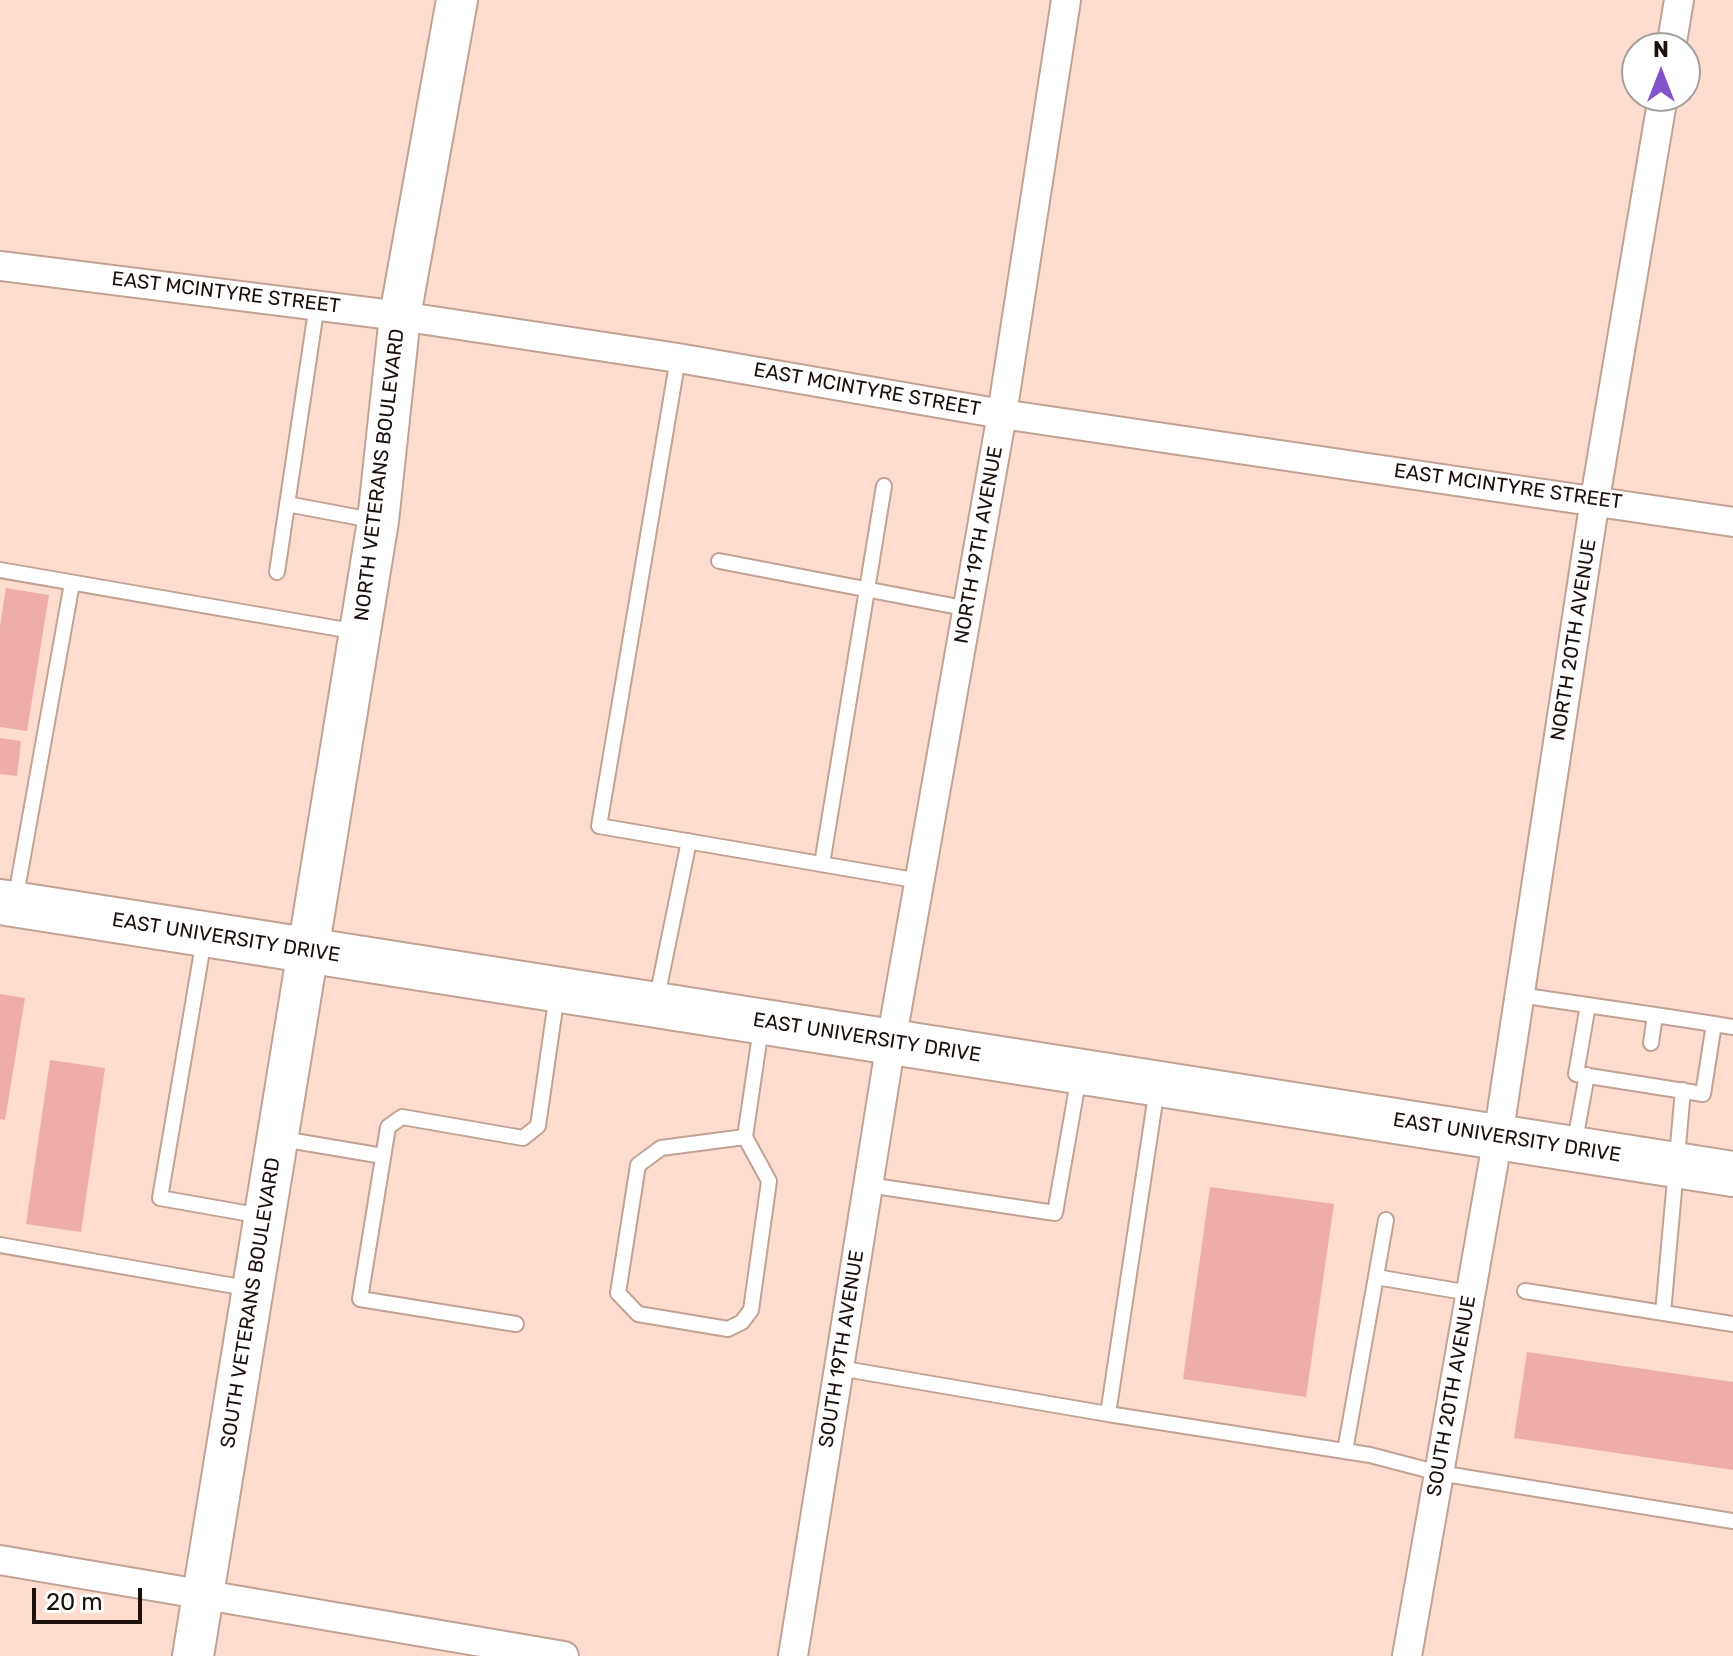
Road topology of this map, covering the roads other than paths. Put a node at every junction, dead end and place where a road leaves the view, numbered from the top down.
1 (457, 0) edge
2 (1066, 0) edge
3 (1679, 0) edge
4 (1674, 32) edge
5 (1660, 112) edge
6 (0, 266) edge
7 (317, 304) junction
8 (400, 316) junction
9 (678, 358) junction
10 (1002, 414) junction
11 (884, 486) dead end
12 (1595, 499) junction
13 (287, 504) junction
14 (378, 521) junction
15 (1733, 522) edge
16 (719, 561) dead end
17 (0, 570) edge
18 (277, 572) dead end
19 (72, 583) junction
20 (867, 589) junction
21 (969, 609) junction
22 (360, 632) junction
23 (689, 841) junction
24 (822, 864) junction
25 (920, 881) junction
26 (7, 903) edge
27 (205, 935) junction
28 (308, 951) junction
29 (558, 990) junction
30 (1519, 995) junction
31 (656, 1005) junction
32 (1588, 1005) junction
33 (1655, 1015) junction
34 (762, 1022) junction
35 (1714, 1024) junction
36 (1733, 1027) edge
37 (891, 1042) junction
38 (1651, 1043) dead end
39 (1079, 1071) junction
40 (1587, 1075) junction
41 (1157, 1083) junction
42 (1683, 1090) junction
43 (745, 1137) junction
44 (1498, 1137) junction
45 (277, 1138) junction
46 (1574, 1148) junction
47 (383, 1156) junction
48 (1678, 1165) junction
49 (1733, 1174) edge
50 (868, 1185) junction
51 (265, 1216) junction
52 (1386, 1220) dead end
53 (0, 1245) edge
54 (1376, 1277) junction
55 (253, 1289) junction
56 (1525, 1291) dead end
57 (1470, 1293) junction
58 (1663, 1313) junction
59 (516, 1324) dead end
60 (1733, 1324) edge
61 (839, 1368) junction
62 (1108, 1414) junction
63 (1345, 1451) junction
64 (1439, 1473) junction
65 (1733, 1521) edge
66 (0, 1560) edge
67 (204, 1593) junction
68 (193, 1656) edge
69 (564, 1656) edge
70 (793, 1656) edge
71 (1407, 1656) edge

1 - 8 street, NORTH VETERANS BOULEVARD
2 - 10 street, NORTH 19TH AVENUE
3 - 4 street
5 - 12 street, NORTH 20TH AVENUE
6 - 7 street, EAST MCINTYRE STREET
7 - 8 street, EAST MCINTYRE STREET
7 - 13 lane
8 - 9 street, EAST MCINTYRE STREET
8 - 14 street, NORTH VETERANS BOULEVARD
9 - 10 street, EAST MCINTYRE STREET
9 - 23 lane
10 - 12 street, EAST MCINTYRE STREET
10 - 21 street, NORTH 19TH AVENUE
11 - 20 lane
12 - 15 street, EAST MCINTYRE STREET
12 - 30 street, NORTH 20TH AVENUE
13 - 14 lane
13 - 18 lane
14 - 22 street, NORTH VETERANS BOULEVARD
16 - 20 lane
17 - 19 lane
19 - 22 lane
19 - 26 lane
20 - 21 lane
20 - 24 lane
21 - 25 street, NORTH 19TH AVENUE
22 - 28 street, NORTH VETERANS BOULEVARD
23 - 24 lane
23 - 31 lane
24 - 25 lane
25 - 37 street, NORTH 19TH AVENUE
26 - 27 main road, EAST UNIVERSITY DRIVE
27 - 28 main road, EAST UNIVERSITY DRIVE
27 - 51 lane
28 - 29 main road, EAST UNIVERSITY DRIVE
28 - 45 street, SOUTH VETERANS BOULEVARD
29 - 31 main road, EAST UNIVERSITY DRIVE
29 - 47 lane
30 - 32 lane
30 - 44 street, NORTH 20TH AVENUE
31 - 34 main road, EAST UNIVERSITY DRIVE
32 - 33 lane
32 - 40 lane
33 - 35 lane
33 - 38 lane
34 - 37 main road, EAST UNIVERSITY DRIVE
34 - 43 lane
35 - 36 lane
35 - 42 lane
37 - 39 main road, EAST UNIVERSITY DRIVE
37 - 50 street, SOUTH 19TH AVENUE
39 - 41 main road, EAST UNIVERSITY DRIVE
39 - 50 lane
40 - 42 lane
40 - 46 lane
41 - 44 main road, EAST UNIVERSITY DRIVE
41 - 62 lane
42 - 48 lane
43 - 43 lane
44 - 46 main road, EAST UNIVERSITY DRIVE
44 - 57 street, SOUTH 20TH AVENUE
45 - 47 lane
45 - 51 street, SOUTH VETERANS BOULEVARD
46 - 48 main road, EAST UNIVERSITY DRIVE
47 - 59 lane
48 - 49 main road, EAST UNIVERSITY DRIVE
48 - 58 lane
50 - 61 street, SOUTH 19TH AVENUE
51 - 55 street, SOUTH VETERANS BOULEVARD
52 - 54 lane
53 - 55 lane
54 - 57 lane
54 - 63 lane
55 - 67 street, SOUTH VETERANS BOULEVARD
56 - 58 lane
57 - 64 street, SOUTH 20TH AVENUE
58 - 60 lane
61 - 62 lane
61 - 70 street, SOUTH 19TH AVENUE
62 - 63 lane
63 - 64 lane
64 - 65 lane
64 - 71 street, SOUTH 20TH AVENUE
66 - 67 street
67 - 68 street, SOUTH VETERANS BOULEVARD
67 - 69 street

